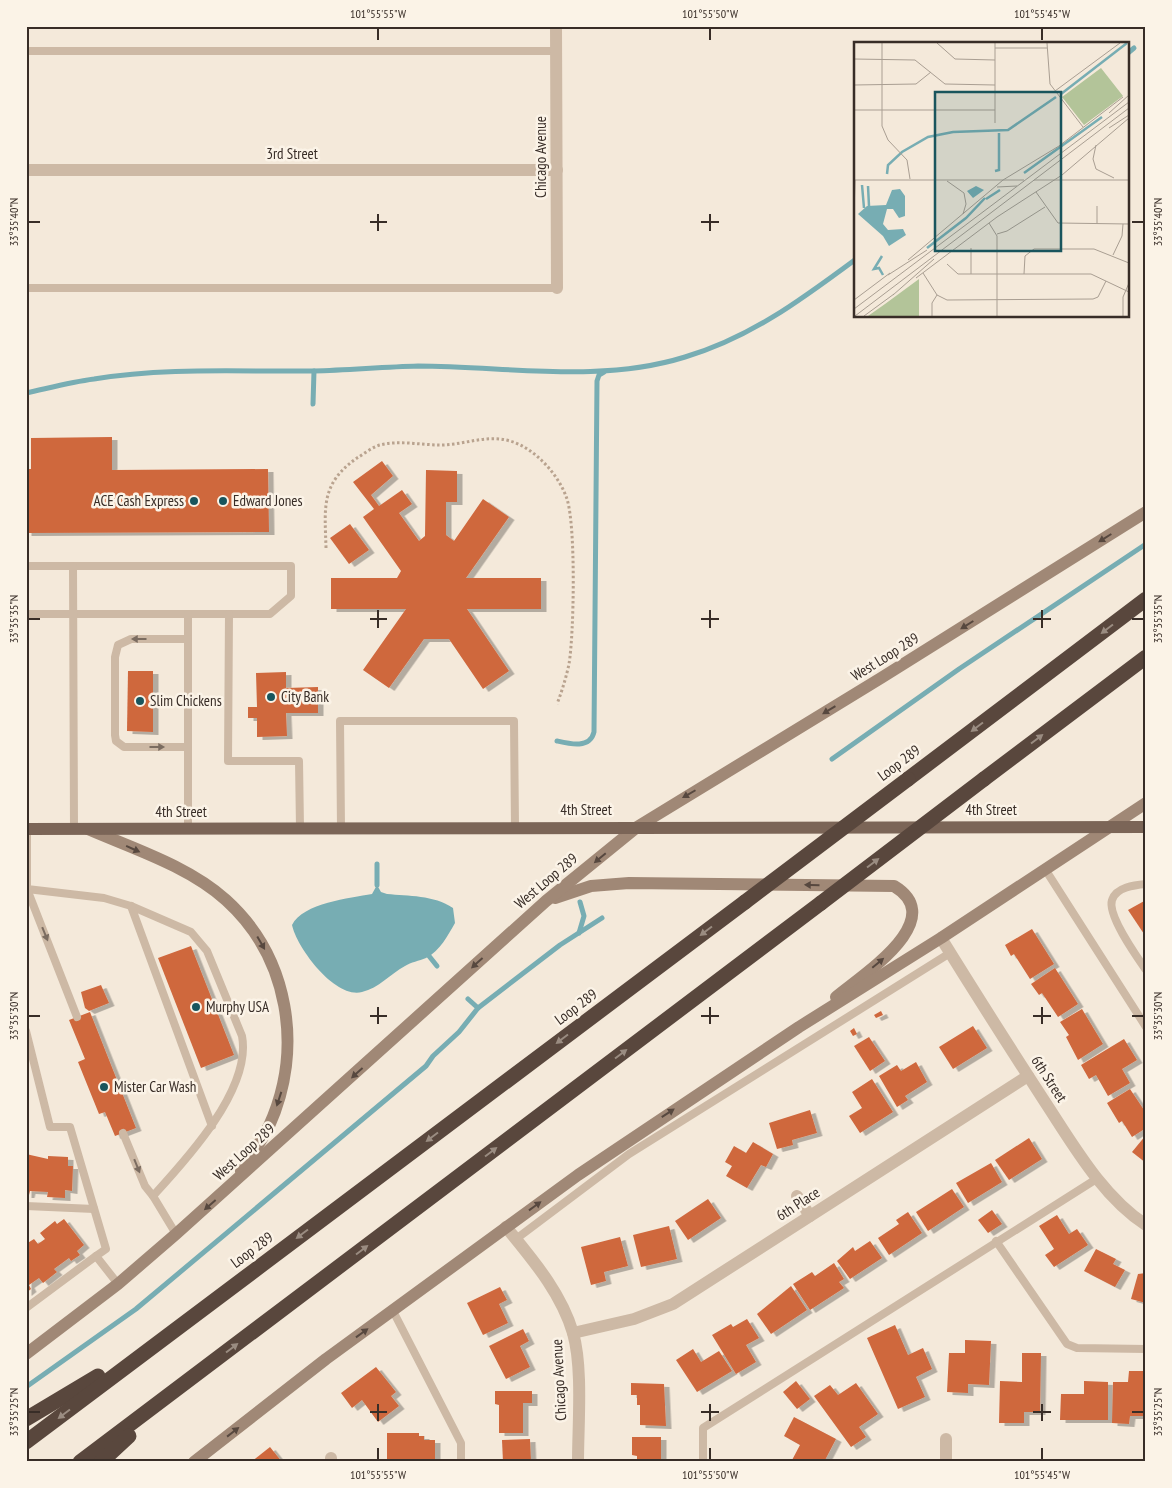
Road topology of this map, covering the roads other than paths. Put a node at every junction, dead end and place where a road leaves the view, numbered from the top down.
1 (556, 26) edge
2 (26, 51) edge
3 (556, 51) junction
4 (26, 170) edge
5 (557, 170) junction
6 (26, 288) edge
7 (557, 288) joint
8 (1146, 512) edge
9 (26, 566) edge
10 (73, 566) junction
11 (1146, 599) edge
12 (26, 614) edge
13 (73, 614) junction
14 (188, 614) junction
15 (229, 614) junction
16 (188, 639) junction
17 (1146, 657) edge
18 (188, 747) junction
19 (1146, 803) edge
20 (638, 826) junction
21 (1109, 826) junction
22 (1146, 826) edge
23 (515, 827) junction
24 (27, 828) edge
25 (188, 828) junction
26 (300, 828) junction
27 (341, 828) junction
28 (74, 829) junction
29 (88, 829) junction
30 (1045, 869) junction
31 (1146, 884) edge
32 (27, 889) edge
33 (546, 901) junction
34 (131, 906) junction
35 (941, 938) junction
36 (950, 953) junction
37 (1146, 970) edge
38 (77, 1017) dead end
39 (800, 1027) junction
40 (1146, 1028) edge
41 (26, 1031) edge
42 (1028, 1076) junction
43 (212, 1126) junction
44 (123, 1133) dead end
45 (1098, 1178) junction
46 (233, 1184) junction
47 (152, 1196) junction
48 (797, 1196) dead end
49 (26, 1206) edge
50 (94, 1209) junction
51 (810, 1216) junction
52 (1146, 1225) edge
53 (506, 1227) junction
54 (176, 1234) junction
55 (516, 1239) junction
56 (996, 1241) junction
57 (96, 1256) junction
58 (242, 1279) junction
59 (118, 1284) junction
60 (26, 1308) edge
61 (393, 1311) junction
62 (573, 1333) junction
63 (1146, 1349) edge
64 (26, 1354) edge
65 (193, 1377) junction
66 (26, 1419) edge
67 (946, 1439) dead end
68 (26, 1442) edge
69 (80, 1462) edge
70 (101, 1462) edge
71 (194, 1462) edge
72 (461, 1462) edge
73 (578, 1462) edge
74 (703, 1462) edge
75 (946, 1462) edge

1 - 3 street, Chicago Avenue
2 - 3 lane
3 - 5 street, Chicago Avenue
4 - 5 street, 3rd Street
5 - 7 street, Chicago Avenue
6 - 7 lane
8 -> 20 main road, West Loop 289
9 - 10 lane
10 - 13 lane
10 - 15 lane
11 -> 58 highway, Loop 289, bridge
12 - 13 lane
13 - 14 lane
13 - 28 lane
14 - 15 lane
14 - 16 lane
15 - 26 lane
16 - 18 lane
16 -> 18 lane
65 -> 17 highway, bridge
18 - 25 lane
19 - 21 main road
20 - 21 main road, 4th Street
20 - 23 main road, 4th Street
20 -> 33 main road, West Loop 289
21 - 22 main road, 4th Street
21 - 30 main road
23 - 27 main road, 4th Street
23 - 27 lane
24 - 28 main road, 4th Street
24 - 32 lane
25 - 26 main road, 4th Street
25 - 29 main road, 4th Street
26 - 27 main road, 4th Street
28 - 29 main road, 4th Street
29 -> 46 main road
30 - 35 main road
30 - 40 lane
31 - 37 lane
32 - 34 lane
32 -> 38 lane
39 -> 33 main road
33 -> 46 main road, West Loop 289
34 - 43 lane
34 - 43 lane
35 - 36 street, 6th Street
35 - 39 main road
36 - 42 street, 6th Street
36 - 55 lane
53 -> 39 main road
41 - 50 lane
42 - 45 street, 6th Street
42 - 51 street, 6th Place
43 - 47 lane
44 -> 47 lane
45 - 52 street, 6th Street
45 - 56 lane
46 -> 54 main road, West Loop 289
47 - 54 lane
48 - 51 street
49 - 50 lane
50 - 57 lane
51 - 62 street, 6th Place
53 - 55 street, Chicago Avenue
53 - 61 main road
54 - 59 main road, West Loop 289
55 - 62 street, Chicago Avenue
56 - 63 lane
56 - 74 lane
57 - 59 lane
57 - 60 lane
58 - 66 highway
58 -> 68 highway, Loop 289
59 - 64 main road, West Loop 289
71 -> 61 main road
61 - 72 lane
62 - 73 street, Chicago Avenue
65 - 69 highway
65 - 70 highway
67 - 75 street

